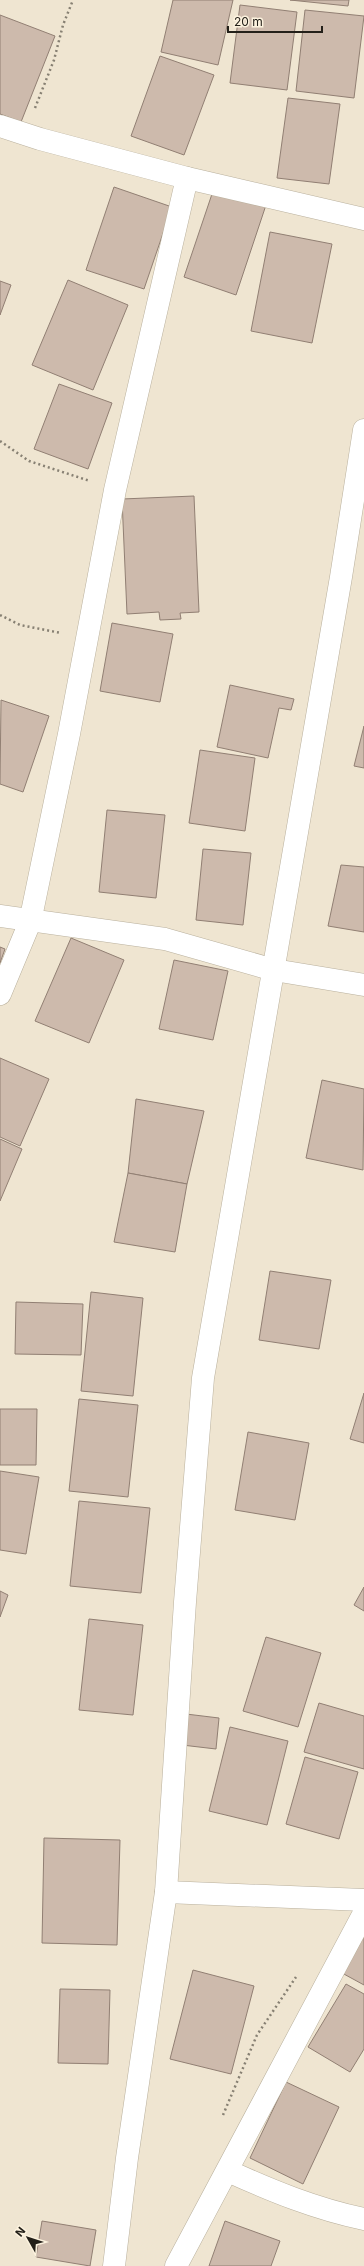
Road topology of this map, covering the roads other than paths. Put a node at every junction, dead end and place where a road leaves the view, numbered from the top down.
1 (0, 126) edge
2 (187, 178) junction
3 (364, 219) edge
4 (364, 430) edge
5 (0, 916) edge
6 (30, 922) junction
7 (274, 970) junction
8 (364, 984) edge
9 (0, 994) edge
10 (166, 1892) junction
11 (364, 1900) edge
12 (364, 1913) edge
13 (228, 2171) junction
14 (364, 2219) edge
15 (114, 2266) edge
16 (176, 2266) edge

1 - 2 street
2 - 3 street
2 - 6 street
4 - 7 street
5 - 6 street
6 - 7 street
6 - 9 street
7 - 8 street
7 - 10 street
10 - 11 street
10 - 15 street
12 - 13 street
13 - 14 street
13 - 16 street

